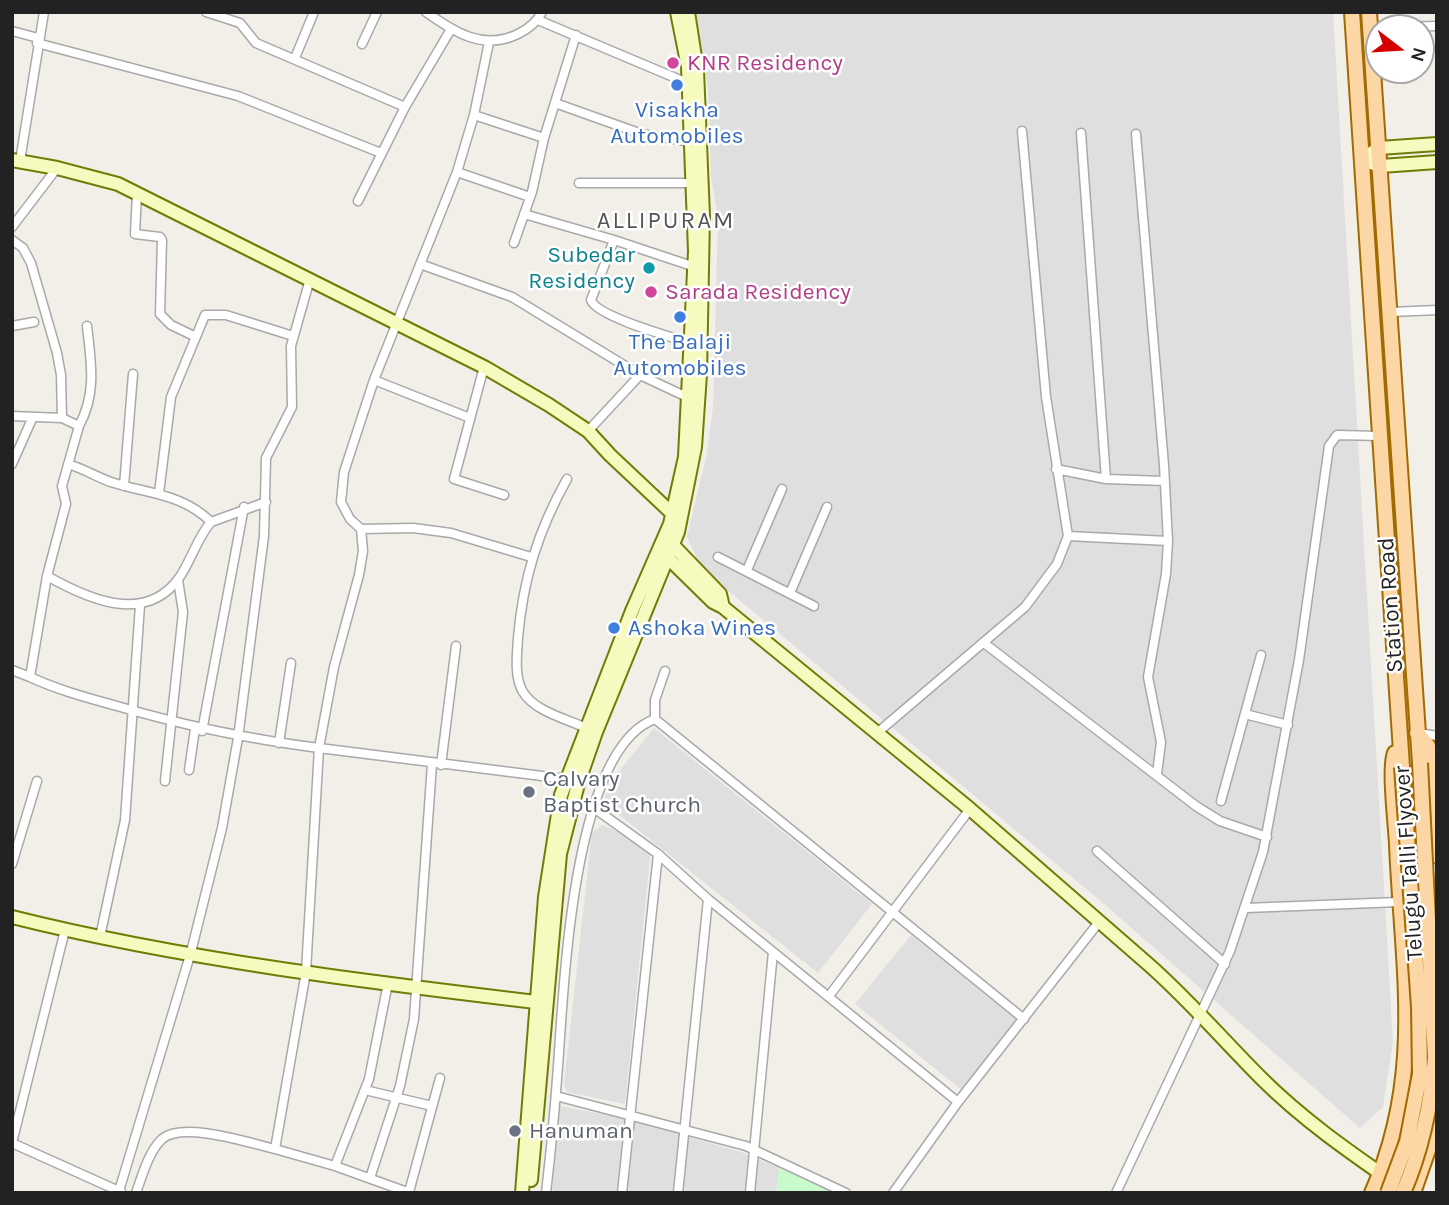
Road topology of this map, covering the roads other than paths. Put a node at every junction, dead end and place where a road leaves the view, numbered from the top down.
1 (44, 12) edge
2 (206, 12) edge
3 (314, 12) edge
4 (377, 12) edge
5 (427, 12) edge
6 (677, 12) edge
7 (688, 12) edge
8 (1352, 12) edge
9 (1369, 12) edge
10 (540, 16) edge
11 (451, 29) junction
12 (12, 32) edge
13 (576, 35) junction
14 (38, 41) junction
15 (489, 42) junction
16 (362, 44) dead end
17 (295, 58) junction
18 (693, 85) junction
19 (555, 103) junction
20 (405, 107) junction
21 (474, 116) junction
22 (1022, 131) dead end
23 (1081, 133) dead end
24 (1136, 134) dead end
25 (544, 138) junction
26 (691, 142) junction
27 (1437, 144) edge
28 (1379, 148) junction
29 (381, 153) junction
30 (1361, 159) junction
31 (16, 161) edge
32 (1437, 162) edge
33 (1381, 166) junction
34 (57, 168) junction
35 (457, 172) junction
36 (579, 183) dead end
37 (693, 183) junction
38 (137, 193) junction
39 (530, 197) junction
40 (358, 201) dead end
41 (524, 214) junction
42 (12, 227) edge
43 (12, 240) edge
44 (614, 240) junction
45 (514, 243) dead end
46 (420, 264) junction
47 (695, 267) junction
48 (310, 279) junction
49 (1437, 310) edge
50 (1391, 312) junction
51 (34, 322) dead end
52 (398, 323) junction
53 (12, 326) edge
54 (87, 326) dead end
55 (194, 336) junction
56 (293, 336) junction
57 (696, 344) junction
58 (484, 367) junction
59 (133, 374) dead end
60 (640, 375) junction
61 (374, 380) junction
62 (689, 398) junction
63 (12, 416) edge
64 (62, 418) junction
65 (470, 418) junction
66 (32, 419) junction
67 (79, 426) junction
68 (588, 431) junction
69 (1380, 436) junction
70 (12, 464) edge
71 (68, 464) junction
72 (1056, 469) junction
73 (567, 479) dead end
74 (1106, 479) junction
75 (1165, 481) junction
76 (124, 486) junction
77 (782, 489) dead end
78 (159, 493) junction
79 (504, 495) dead end
80 (267, 502) junction
81 (244, 507) junction
82 (827, 507) dead end
83 (678, 513) junction
84 (211, 522) junction
85 (361, 528) junction
86 (1068, 536) junction
87 (1168, 541) junction
88 (666, 547) junction
89 (531, 557) junction
90 (718, 557) dead end
91 (747, 570) junction
92 (47, 576) junction
93 (178, 580) junction
94 (790, 593) junction
95 (140, 605) junction
96 (814, 606) dead end
97 (984, 643) junction
98 (456, 646) dead end
99 (1261, 655) dead end
100 (291, 663) dead end
101 (12, 670) edge
102 (665, 671) dead end
103 (30, 677) junction
104 (132, 711) junction
105 (1245, 714) junction
106 (655, 719) junction
107 (173, 723) junction
108 (1288, 726) junction
109 (588, 729) junction
110 (199, 730) junction
111 (877, 733) junction
112 (1417, 733) junction
113 (1437, 736) edge
114 (238, 738) junction
115 (1400, 738) junction
116 (279, 743) junction
117 (319, 748) junction
118 (436, 765) junction
119 (190, 770) dead end
120 (1157, 774) junction
121 (566, 779) junction
122 (165, 780) dead end
123 (37, 781) dead end
124 (1221, 802) dead end
125 (594, 808) junction
126 (970, 809) junction
127 (1267, 837) junction
128 (1097, 851) dead end
129 (658, 854) junction
130 (1437, 856) edge
131 (12, 864) edge
132 (708, 899) junction
133 (1399, 902) junction
134 (1245, 908) junction
135 (892, 912) junction
136 (12, 917) edge
137 (1099, 922) junction
138 (65, 930) junction
139 (100, 937) junction
140 (191, 952) junction
141 (773, 952) junction
142 (1225, 964) junction
143 (306, 972) junction
144 (388, 983) junction
145 (416, 988) junction
146 (829, 996) junction
147 (541, 1003) junction
148 (1202, 1015) junction
149 (1024, 1019) junction
150 (440, 1078) dead end
151 (365, 1090) junction
152 (397, 1097) junction
153 (556, 1097) junction
154 (958, 1102) junction
155 (432, 1106) junction
156 (631, 1114) junction
157 (1437, 1124) edge
158 (685, 1128) junction
159 (12, 1143) edge
160 (275, 1149) junction
161 (755, 1150) junction
162 (335, 1166) junction
163 (1381, 1174) junction
164 (370, 1178) junction
165 (121, 1192) edge
166 (136, 1193) edge
167 (410, 1193) edge
168 (522, 1193) edge
169 (530, 1193) edge
170 (546, 1193) edge
171 (622, 1193) edge
172 (678, 1193) edge
173 (750, 1193) edge
174 (846, 1193) edge
175 (892, 1193) edge
176 (1116, 1193) edge
177 (1373, 1193) edge
178 (1388, 1193) edge
179 (1403, 1193) edge
180 (1411, 1193) edge

1 - 14 street
2 - 17 street
3 - 17 street
4 - 16 street
5 - 11 street
6 - 18 main road
7 - 18 main road
8 - 30 main road, Station Road
9 - 28 main road, Station Road
10 - 13 street
10 - 15 street
11 - 15 street
11 - 20 street
12 - 14 street
13 - 18 street
13 - 19 street
14 - 29 street
14 - 31 street
15 - 21 street
17 - 20 street
18 - 26 main road
18 - 57 main road
19 - 25 street
19 - 26 street
20 - 29 street
21 - 25 street
21 - 35 street
22 - 72 street
23 - 74 street
24 - 75 street
25 - 39 street
26 - 37 main road
27 - 28 main road
28 - 30 main road
28 - 33 main road, Station Road
29 - 40 street
30 - 33 main road
30 - 69 main road, Station Road
31 - 34 main road
32 - 33 main road
33 - 50 main road, Station Road
34 - 38 main road
34 - 42 street
35 - 39 street
35 - 46 street
36 - 37 street
37 - 47 main road
38 - 48 main road
38 - 55 street
39 - 41 street
41 - 44 street
41 - 45 street
43 - 64 street
44 - 47 street
44 - 57 street
46 - 52 street
46 - 60 street
47 - 57 main road
48 - 52 main road
48 - 56 street
49 - 50 street
50 - 112 main road, Station Road
51 - 53 street
52 - 58 main road
52 - 61 street
54 - 67 street
55 - 56 street
55 - 78 street
56 - 80 street
57 - 62 main road
57 - 83 main road
58 - 65 street
58 - 68 main road
59 - 76 street
60 - 62 street
60 - 68 street
61 - 65 street
61 - 85 street
62 - 83 main road
63 - 66 street
64 - 66 street
64 - 67 street
65 - 79 street
66 - 70 street
67 - 71 street
68 - 83 main road
69 - 108 street
69 - 115 main road, Station Road
71 - 76 street
71 - 92 street
72 - 74 street
72 - 86 street
73 - 89 street
74 - 75 street
75 - 87 street
76 - 78 street
77 - 91 street
78 - 84 street
80 - 81 street
80 - 114 street
81 - 84 street
81 - 110 street
82 - 94 street
83 - 88 main road
84 - 93 street
85 - 89 street
85 - 117 street
86 - 87 street
86 - 97 street
87 - 120 street
88 - 109 main road
88 - 111 main road
88 - 147 main road
89 - 109 street
90 - 91 street
91 - 94 street
92 - 95 street
92 - 103 street
93 - 95 street
93 - 107 street
94 - 96 street
95 - 104 street
97 - 111 street
97 - 120 street
98 - 118 street
99 - 105 street
100 - 116 street
101 - 103 street
102 - 106 street
103 - 104 street
104 - 107 street
104 - 139 street
105 - 108 street
105 - 124 street
106 - 125 street
106 - 135 street
107 - 110 street
107 - 122 street
108 - 127 street
109 - 121 main road
110 - 114 street
110 - 119 street
111 - 126 main road
112 - 113 street
112 - 130 main road
112 - 179 main road, Telugu Talli Flyover, bridge
114 - 116 street
114 - 140 street
115 - 133 main road, Station Road
115 - 178 main road, Telugu Talli Flyover, bridge
116 - 117 street
117 - 118 street
117 - 143 street
118 - 121 street
118 - 145 street
120 - 127 street
121 - 147 main road
123 - 131 street
125 - 129 street
125 - 153 street
126 - 135 street
126 - 137 main road
127 - 134 street
128 - 142 street
129 - 132 street
129 - 156 street
132 - 141 street
132 - 158 street
133 - 134 street
133 - 163 main road, Station Road
134 - 142 street
135 - 146 street
135 - 149 street
136 - 138 main road
137 - 148 main road
137 - 149 street
138 - 139 main road
138 - 159 street
139 - 140 main road
140 - 143 main road
140 - 165 street
141 - 146 street
141 - 161 street
142 - 148 street
143 - 144 main road
143 - 160 street
144 - 145 main road
144 - 151 street
145 - 147 main road
145 - 152 street
146 - 154 street
147 - 168 main road
147 - 169 main road
148 - 163 main road
148 - 176 street
149 - 154 street
150 - 155 street
151 - 152 street
151 - 162 street
152 - 155 street
152 - 164 street
153 - 156 street
153 - 170 street
154 - 175 street
155 - 167 street
156 - 158 street
156 - 171 street
157 - 180 main road
158 - 161 street
158 - 172 street
159 - 165 street
160 - 162 street
160 - 166 street
161 - 173 street
161 - 174 street
162 - 164 street
163 - 177 main road, Station Road
163 - 180 main road
164 - 167 street

